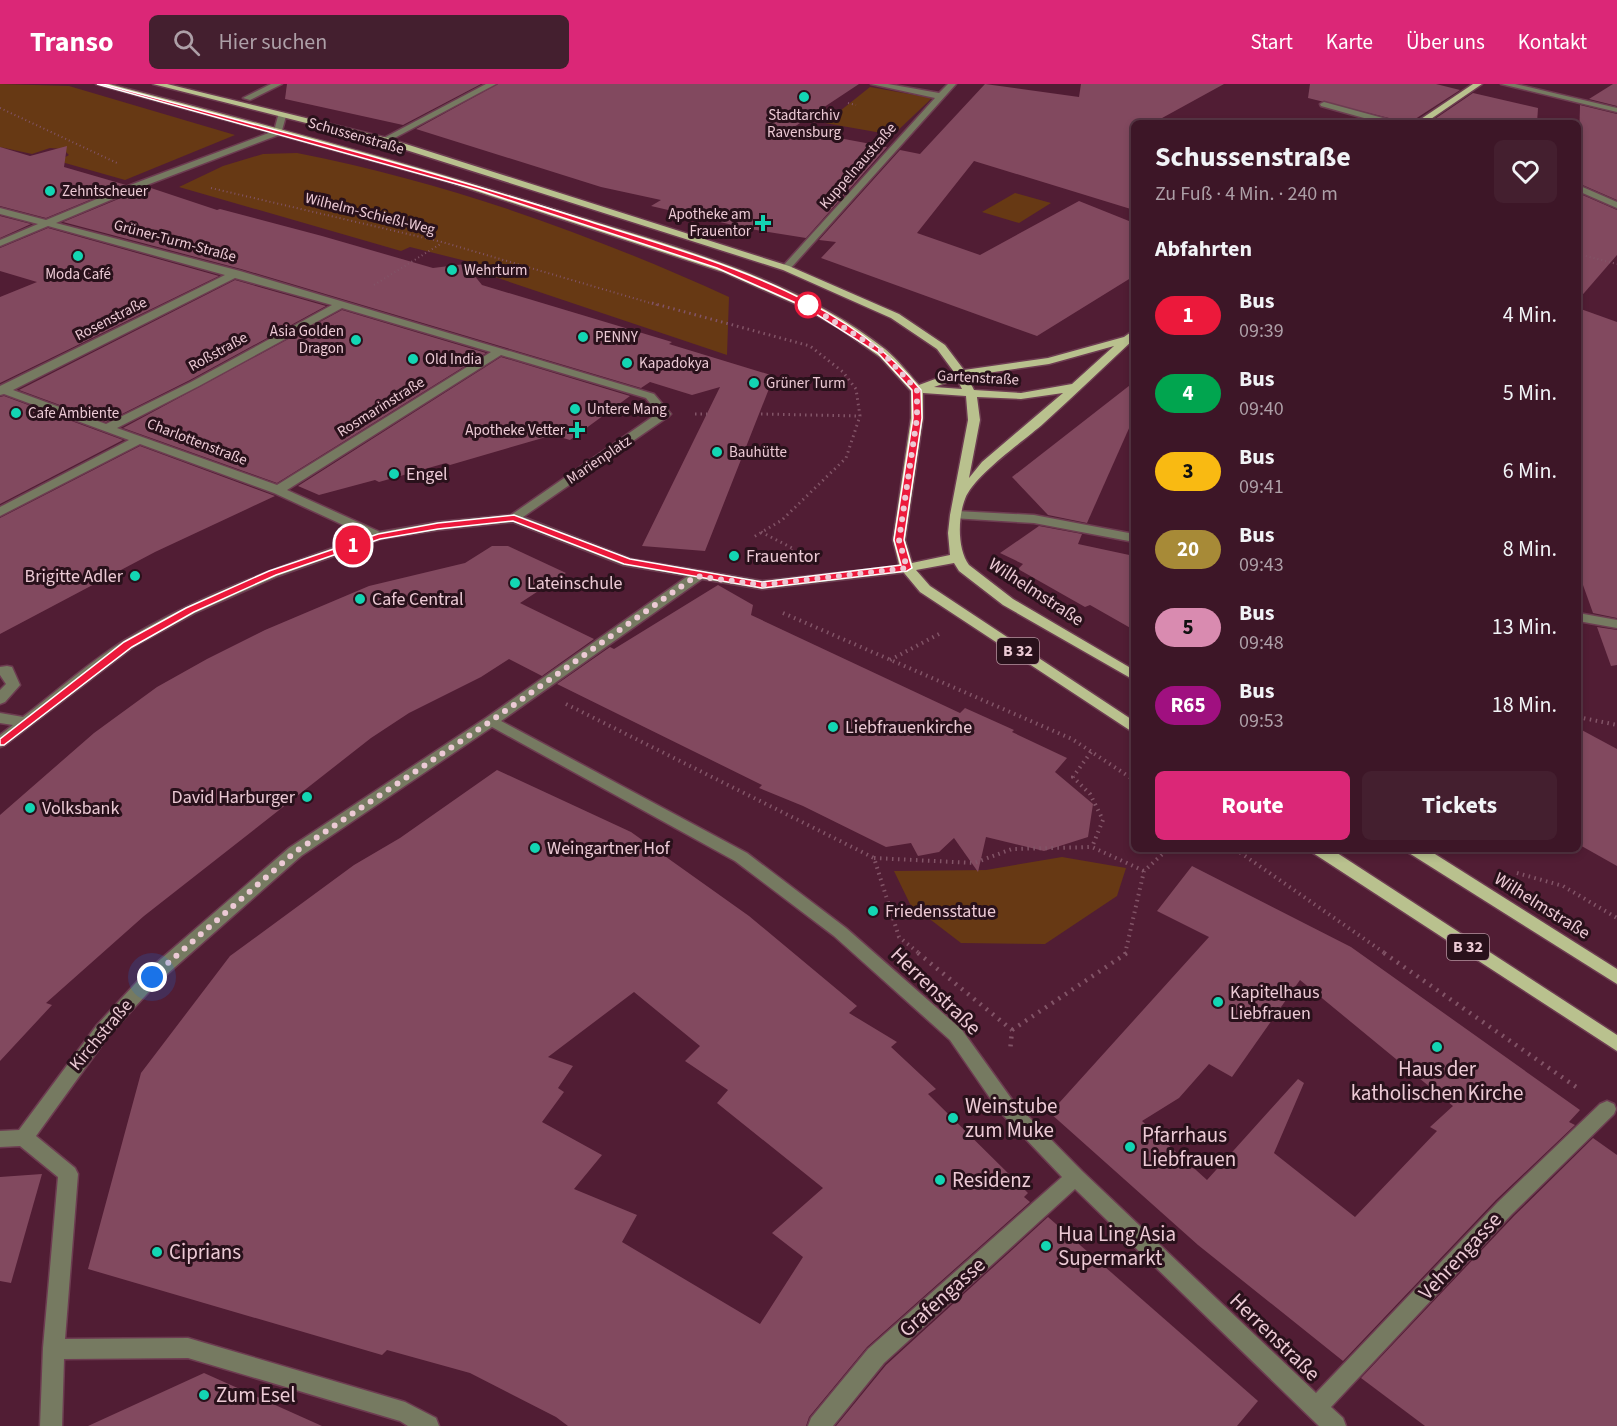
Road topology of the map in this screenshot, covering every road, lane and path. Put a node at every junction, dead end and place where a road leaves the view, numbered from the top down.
1 (100, 84) edge
2 (157, 84) edge
3 (278, 84) edge
4 (492, 84) edge
5 (875, 84) edge
6 (952, 84) edge
7 (1478, 84) edge
8 (1505, 84) edge
9 (940, 96) junction
10 (247, 98) dead end
11 (1323, 104) dead end
12 (0, 108) edge
13 (1617, 110) edge
14 (282, 116) junction
15 (1380, 120) edge
16 (1424, 120) edge
17 (278, 132) junction
18 (384, 141) junction
19 (159, 178) junction
20 (1581, 189) edge
21 (1617, 205) edge
22 (0, 211) edge
23 (48, 223) junction
24 (442, 242) junction
25 (0, 243) edge
26 (1581, 255) edge
27 (1617, 264) edge
28 (786, 268) junction
29 (236, 273) junction
30 (341, 304) junction
31 (1130, 336) edge
32 (501, 350) junction
33 (960, 374) junction
34 (1077, 387) junction
35 (1, 390) edge
36 (917, 390) junction
37 (971, 395) junction
38 (650, 396) joint
39 (761, 414) dead end
40 (860, 416) junction
41 (109, 427) junction
42 (140, 439) junction
43 (278, 490) junction
44 (959, 497) junction
45 (0, 512) edge
46 (956, 515) junction
47 (514, 518) junction
48 (378, 537) junction
49 (1131, 537) edge
50 (752, 538) dead end
51 (957, 558) junction
52 (907, 568) junction
53 (696, 576) junction
54 (762, 585) junction
55 (1581, 617) edge
56 (1617, 624) edge
57 (942, 632) dead end
58 (890, 660) junction
59 (0, 671) edge
60 (1131, 674) edge
61 (536, 689) junction
62 (0, 699) edge
63 (0, 718) edge
64 (1581, 718) edge
65 (491, 721) junction
66 (25, 722) junction
67 (1617, 725) edge
68 (1131, 726) edge
69 (0, 742) edge
70 (1091, 752) junction
71 (1131, 778) edge
72 (1092, 847) junction
73 (1165, 852) edge
74 (1239, 852) edge
75 (1324, 852) edge
76 (1420, 852) edge
77 (874, 858) junction
78 (1144, 871) junction
79 (1510, 872) dead end
80 (1617, 918) edge
81 (1617, 977) edge
82 (1012, 1030) junction
83 (1617, 1044) edge
84 (1006, 1106) junction
85 (1607, 1109) joint
86 (24, 1138) junction
87 (0, 1139) edge
88 (1075, 1177) junction
89 (54, 1348) junction
90 (1316, 1408) junction
91 (51, 1426) edge
92 (428, 1426) edge
93 (819, 1426) edge
94 (1335, 1426) edge

1 - 17 main road, Schussenstraße
2 - 14 main road, Schussenstraße
3 - 10 street
4 - 18 street
5 - 9 street
6 - 9 street, Kuppelnaustraße
7 - 16 main road
8 - 13 street
9 - 28 street, Kuppelnaustraße
11 - 15 street
12 - 19 path, Wilhelm-Schießl-Weg
14 - 17 street
14 - 18 main road, Schussenstraße
17 - 19 street
17 - 36 main road, Schussenstraße
18 - 28 main road, Schussenstraße
19 - 23 street
19 - 24 path, Wilhelm-Schießl-Weg
20 - 21 street
22 - 23 street, Grüner-Turm-Straße
23 - 25 street
23 - 29 street, Grüner-Turm-Straße
24 - 30 path
24 - 40 path, Wilhelm-Schießl-Weg
26 - 27 path
28 - 33 main road, Schussenstraße
29 - 30 street, Grüner-Turm-Straße
29 - 35 street, Rosenstraße
30 - 32 street, Grüner-Turm-Straße
30 - 41 street, Roßstraße
31 - 33 main road, Gartenstraße
31 - 34 main road, Gartenstraße
32 - 38 street, Grüner-Turm-Straße
32 - 43 street, Rosmarinstraße
33 - 36 main road, Gartenstraße
33 - 37 main road, Schussenstraße
34 - 37 main road, Gartenstraße
34 - 44 main road
35 - 41 street, Charlottenstraße
36 - 37 main road, Gartenstraße
36 - 52 main road, B 32
37 - 44 main road, Schussenstraße
38 - 47 street, Marienplatz
39 - 40 path
40 - 50 path
41 - 42 street, Charlottenstraße
42 - 43 street, Charlottenstraße
42 - 45 street
43 - 48 street, Charlottenstraße
44 - 46 main road, Schussenstraße
46 - 49 street
46 - 51 main road, Schussenstraße
47 - 48 street, Marienplatz
47 - 53 street, Marienplatz
48 - 66 street, Marienplatz
51 - 52 main road
51 - 60 main road, Wilhelmstraße / B 32
52 - 54 street, Marienplatz
52 - 68 main road, B 32
53 - 54 street, Marienplatz
53 - 61 street, Kirchstraße
54 - 58 path
55 - 56 street
57 - 58 path
58 - 70 path
59 - 62 street
61 - 65 street, Kirchstraße
61 - 77 path
63 - 66 street
64 - 67 path
65 - 84 street, Herrenstraße
65 - 86 street, Kirchstraße
66 - 69 street, Marienplatz
70 - 71 path
70 - 72 path
72 - 77 path
72 - 78 path
73 - 78 path
74 - 85 path
75 - 83 main road, B 32
76 - 81 main road, Wilhelmstraße
77 - 82 path
78 - 82 path
79 - 80 path
82 - 84 path
84 - 88 street, Herrenstraße
85 - 90 street, Vehrengasse
86 - 87 street
86 - 89 street
88 - 90 street, Herrenstraße
88 - 93 street, Grafengasse
89 - 91 street
89 - 92 street
90 - 94 street, Herrenstraße

